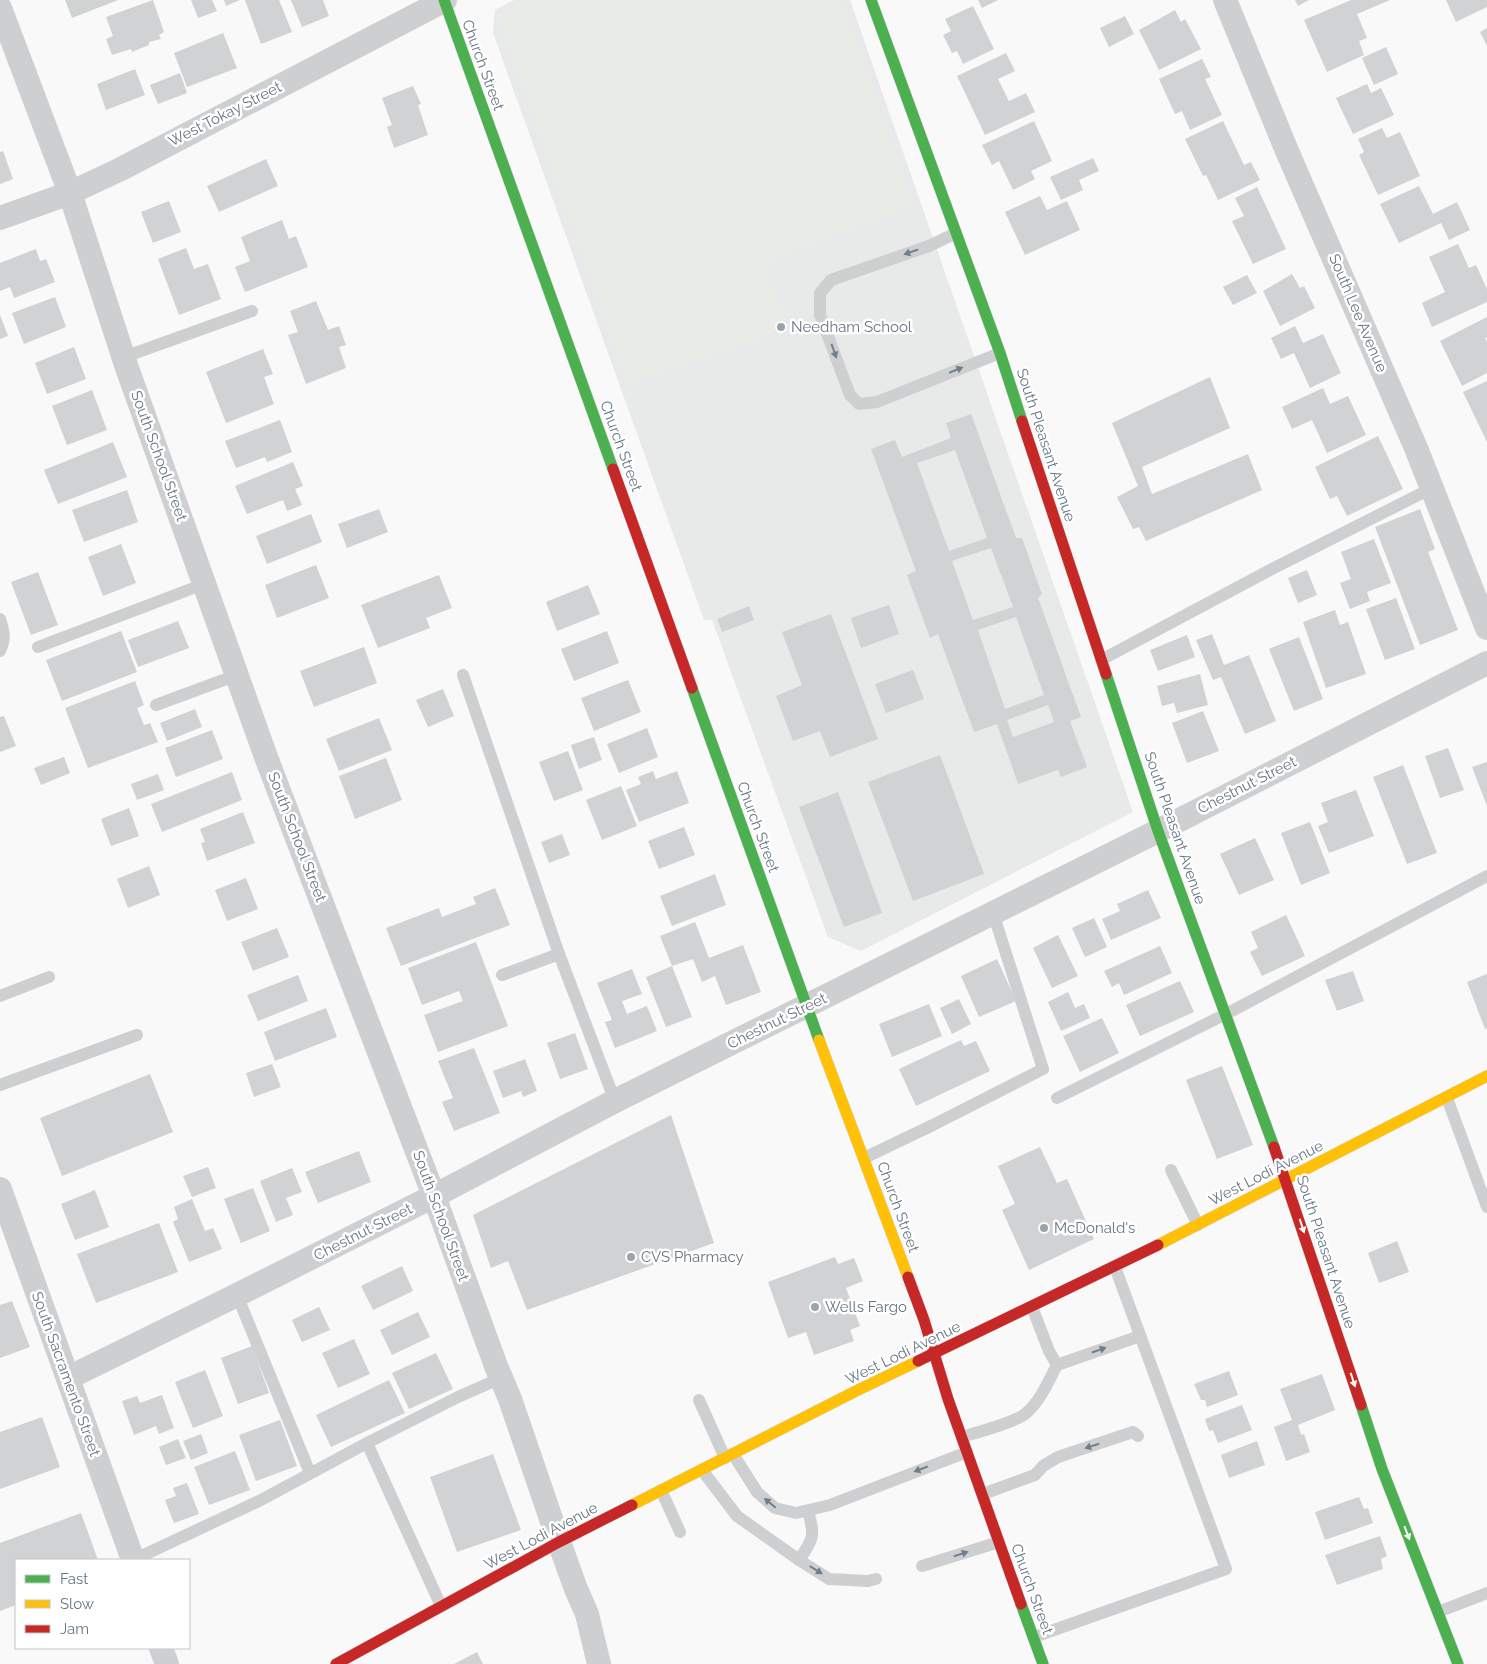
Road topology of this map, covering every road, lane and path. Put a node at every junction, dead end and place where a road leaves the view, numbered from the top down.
1 (444, 0) edge
2 (871, 0) edge
3 (1225, 0) edge
4 (0, 8) edge
5 (70, 193) junction
6 (0, 218) edge
7 (956, 233) junction
8 (252, 311) dead end
9 (1000, 353) junction
10 (124, 357) junction
11 (1432, 488) junction
12 (204, 584) junction
13 (0, 619) edge
14 (1487, 628) edge
15 (38, 647) dead end
16 (0, 651) edge
17 (1101, 660) junction
18 (1487, 663) edge
19 (237, 675) junction
20 (463, 675) dead end
21 (156, 706) dead end
22 (1158, 831) junction
23 (1487, 876) edge
24 (994, 913) junction
25 (559, 954) junction
26 (502, 975) dead end
27 (49, 977) dead end
28 (0, 996) edge
29 (807, 1006) junction
30 (1226, 1014) junction
31 (137, 1035) dead end
32 (1487, 1076) edge
33 (0, 1085) edge
34 (1057, 1098) dead end
35 (1447, 1098) junction
36 (615, 1101) junction
37 (864, 1158) junction
38 (1171, 1170) dead end
39 (1286, 1179) junction
40 (0, 1188) edge
41 (434, 1196) junction
42 (1487, 1206) edge
43 (1198, 1225) junction
44 (1115, 1267) junction
45 (237, 1296) junction
46 (1032, 1307) junction
47 (1140, 1336) junction
48 (934, 1353) junction
49 (1057, 1365) junction
50 (68, 1378) junction
51 (501, 1378) junction
52 (699, 1400) dead end
53 (1138, 1436) dead end
54 (962, 1437) junction
55 (366, 1443) junction
56 (967, 1452) junction
57 (729, 1456) junction
58 (702, 1470) junction
59 (310, 1473) junction
60 (661, 1490) junction
61 (983, 1494) junction
62 (808, 1511) junction
63 (680, 1532) dead end
64 (558, 1542) junction
65 (999, 1542) junction
66 (133, 1559) edge
67 (135, 1559) edge
68 (800, 1560) junction
69 (922, 1566) dead end
70 (876, 1579) dead end
71 (1487, 1593) edge
72 (441, 1606) junction
73 (1438, 1612) junction
74 (1034, 1637) junction
75 (161, 1649) edge
76 (167, 1664) edge
77 (336, 1664) edge
78 (599, 1664) edge
79 (1043, 1664) edge
80 (1458, 1664) edge

1 - 5 street, West Tokay Street
1 - 29 street, Church Street
2 - 7 street, South Pleasant Avenue
3 - 11 street, South Lee Avenue
4 - 5 street, South School Street
5 - 6 street, West Tokay Street
5 - 10 street, South School Street
7 - 9 street, South Pleasant Avenue
7 -> 9 lane
8 - 10 lane
9 - 17 street, South Pleasant Avenue
10 - 12 street, South School Street
11 - 14 street, South Lee Avenue
11 - 17 lane
12 - 15 lane
12 - 19 street, South School Street
13 - 16 lane
17 - 22 street, South Pleasant Avenue
18 - 22 street, Chestnut Street
19 - 21 lane
19 - 41 street, South School Street
20 - 25 lane
22 - 24 street, Chestnut Street
22 - 30 street, South Pleasant Avenue
23 - 30 lane
24 - 29 street, Chestnut Street
24 - 37 lane
25 - 26 lane
25 - 36 lane
27 - 28 lane
29 - 36 street, Chestnut Street
29 - 37 street, Church Street
30 - 34 lane
30 - 39 street, South Pleasant Avenue
31 - 33 lane
32 - 35 street, West Lodi Avenue
35 - 39 street, West Lodi Avenue
35 - 42 lane
36 - 41 street, Chestnut Street
37 - 48 street, Church Street
38 - 43 lane
39 - 43 street, West Lodi Avenue
39 -> 73 street, South Pleasant Avenue
40 - 50 street, South Sacramento Street
41 - 45 street, Chestnut Street
41 - 51 street, South School Street
43 - 44 street, West Lodi Avenue
44 - 46 street, West Lodi Avenue
44 - 47 lane
45 - 50 street, Chestnut Street
45 - 59 lane
46 - 48 street, West Lodi Avenue
46 - 49 lane
49 -> 47 lane
47 - 74 lane
48 - 54 street, Church Street
48 - 57 street, West Lodi Avenue
49 - 54 lane
50 - 66 street, South Sacramento Street
51 - 55 lane
51 - 64 street, South School Street
52 - 57 lane
53 -> 61 lane
54 - 56 street, Church Street
55 - 59 lane
55 - 72 lane
56 - 61 street, Church Street
56 -> 62 lane
57 - 58 street, West Lodi Avenue
62 -> 57 lane
58 - 60 street, West Lodi Avenue
58 - 68 lane
59 - 67 lane
60 - 63 lane
60 - 64 street, West Lodi Avenue
61 - 65 street, Church Street
62 - 68 lane
64 - 72 street, West Lodi Avenue
64 - 78 street, South School Street
69 -> 65 lane
65 - 74 street, Church Street
68 -> 70 lane
71 - 73 lane
72 - 77 street, West Lodi Avenue
73 - 80 street, South Pleasant Avenue
74 - 79 street, Church Street
75 - 76 street

